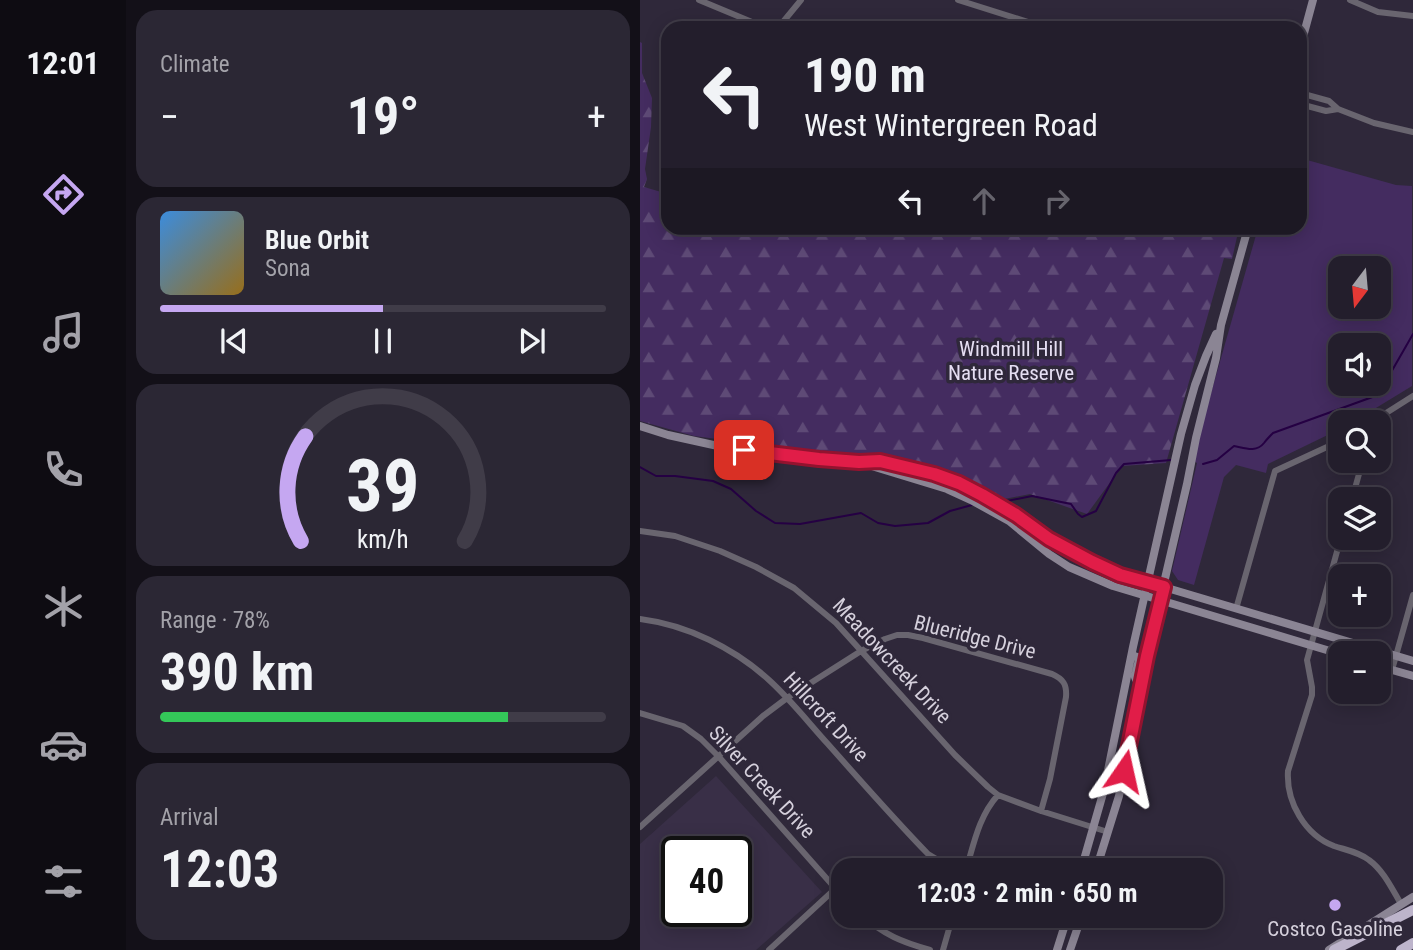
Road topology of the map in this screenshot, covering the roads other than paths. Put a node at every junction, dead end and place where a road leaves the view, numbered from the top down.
1 (700, 0) edge
2 (801, 0) edge
3 (958, 0) edge
4 (1313, 0) edge
5 (1350, 0) edge
6 (1412, 16) edge
7 (750, 21) edge
8 (784, 21) edge
9 (1025, 21) edge
10 (1307, 22) edge
11 (1307, 95) edge
12 (1307, 106) edge
13 (1338, 108) junction
14 (1412, 132) edge
15 (1246, 235) edge
16 (1221, 325) junction
17 (1412, 396) edge
18 (1390, 410) edge
19 (640, 426) edge
20 (1181, 434) junction
21 (1196, 438) junction
22 (1328, 447) edge
23 (859, 462) junction
24 (640, 531) edge
25 (1337, 550) edge
26 (1148, 582) junction
27 (1164, 587) junction
28 (1412, 595) edge
29 (1145, 596) junction
30 (1160, 601) junction
31 (1236, 609) junction
32 (640, 619) edge
33 (1314, 632) junction
34 (1311, 646) junction
35 (861, 651) junction
36 (1328, 651) edge
37 (1132, 655) junction
38 (1395, 656) junction
39 (1412, 661) edge
40 (1392, 670) joint
41 (1412, 676) edge
42 (1140, 690) junction
43 (787, 698) junction
44 (640, 713) edge
45 (1117, 725) junction
46 (1132, 729) junction
47 (719, 757) junction
48 (998, 795) junction
49 (1041, 811) junction
50 (640, 827) edge
51 (1093, 827) junction
52 (1108, 832) junction
53 (935, 858) edge
54 (970, 858) edge
55 (1084, 858) edge
56 (1100, 858) edge
57 (831, 884) edge
58 (831, 893) edge
59 (1412, 897) edge
60 (1401, 904) junction
61 (1412, 910) edge
62 (877, 928) edge
63 (949, 928) edge
64 (1064, 928) edge
65 (1077, 928) edge
66 (1412, 943) edge
67 (769, 950) edge
68 (930, 950) edge
69 (943, 950) edge
70 (1057, 950) edge
71 (1070, 950) edge
72 (1331, 950) edge
73 (1401, 950) edge

1 - 7 street
2 - 8 street
3 - 9 street
4 - 10 main road
5 - 6 street
11 - 13 street
12 - 13 street
13 - 14 street
15 - 16 main road
16 - 20 main road
16 - 21 main road
17 - 18 street
19 - 23 main road
20 - 21 main road
20 - 26 main road
21 - 27 main road
22 - 31 street
23 - 26 main road
23 - 29 main road
24 - 35 street, Meadowcreek Drive
25 - 33 street
26 - 27 main road
26 - 29 main road
27 - 30 main road
27 - 31 main road
28 - 38 street
29 - 30 main road
29 - 37 main road
30 - 34 main road
30 - 42 main road
31 - 33 main road
32 - 43 street, Hillcroft Drive
33 - 34 street
33 - 38 main road
34 - 36 main road
34 - 60 street
35 - 43 street, Blueridge Drive
35 - 48 street, Meadowcreek Drive
35 - 49 street, Blueridge Drive
37 - 42 main road
37 - 45 main road
38 - 39 main road
38 - 40 street
40 - 41 main road
42 - 46 main road
43 - 47 street, Blueridge Drive
43 - 53 street, Hillcroft Drive
44 - 47 street, Silver Creek Drive
45 - 46 main road
45 - 51 main road
46 - 52 main road
47 - 50 street, Blueridge Drive
47 - 57 street, Silver Creek Drive
48 - 49 street, Meadowcreek Drive
48 - 54 street
49 - 51 street, Meadowcreek Drive
51 - 52 street, Meadowcreek Drive
51 - 55 main road
52 - 56 main road
58 - 67 street
59 - 60 main road
60 - 72 main road
61 - 72 highway
62 - 68 street
63 - 69 street
64 - 70 main road
65 - 71 main road
66 - 73 highway

